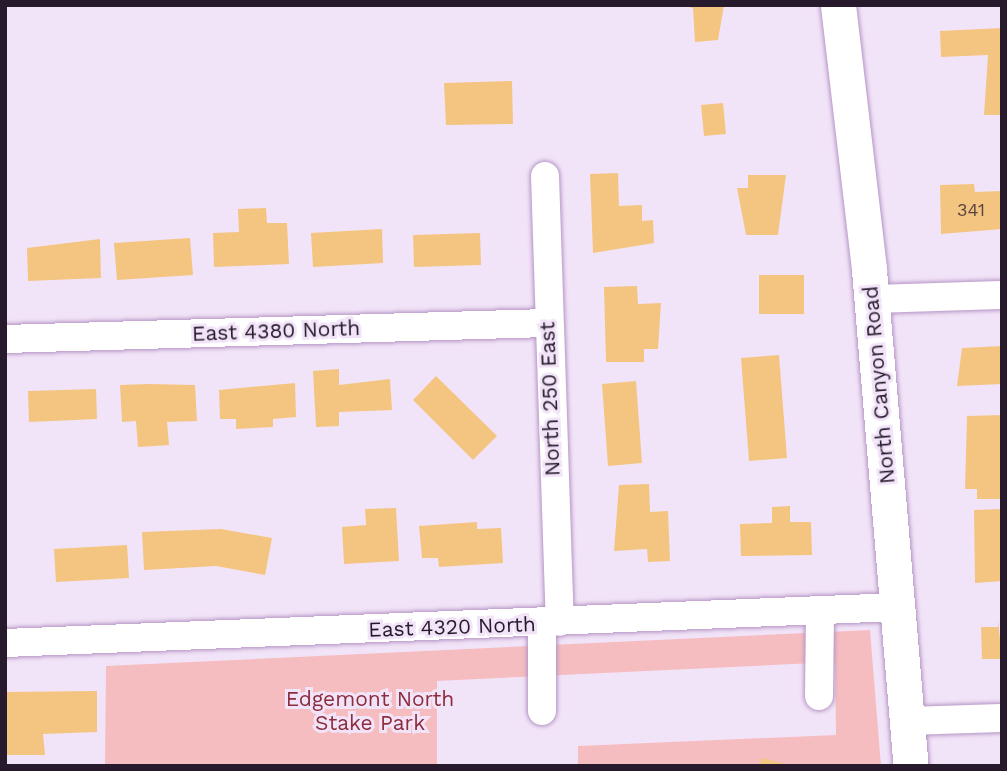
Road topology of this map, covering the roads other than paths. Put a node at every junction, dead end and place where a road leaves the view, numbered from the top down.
1 (838, 5) edge
2 (545, 176) dead end
3 (1002, 295) edge
4 (872, 299) junction
5 (547, 323) junction
6 (5, 339) edge
7 (899, 607) junction
8 (820, 611) junction
9 (551, 623) junction
10 (5, 643) edge
11 (819, 696) dead end
12 (542, 711) dead end
13 (1002, 718) edge
14 (907, 720) junction
15 (911, 766) edge

1 - 4 main road, North Canyon Road
2 - 5 street, North 250 East
3 - 4 street
4 - 7 main road, North Canyon Road
5 - 6 street, East 4380 North
5 - 9 street, North 250 East
7 - 8 street, East 4320 North
7 - 14 main road, North Canyon Road
8 - 9 street, East 4320 North
8 - 11 street
9 - 10 street, East 4320 North
9 - 12 street, North 250 East
13 - 14 street
14 - 15 main road, North Canyon Road

